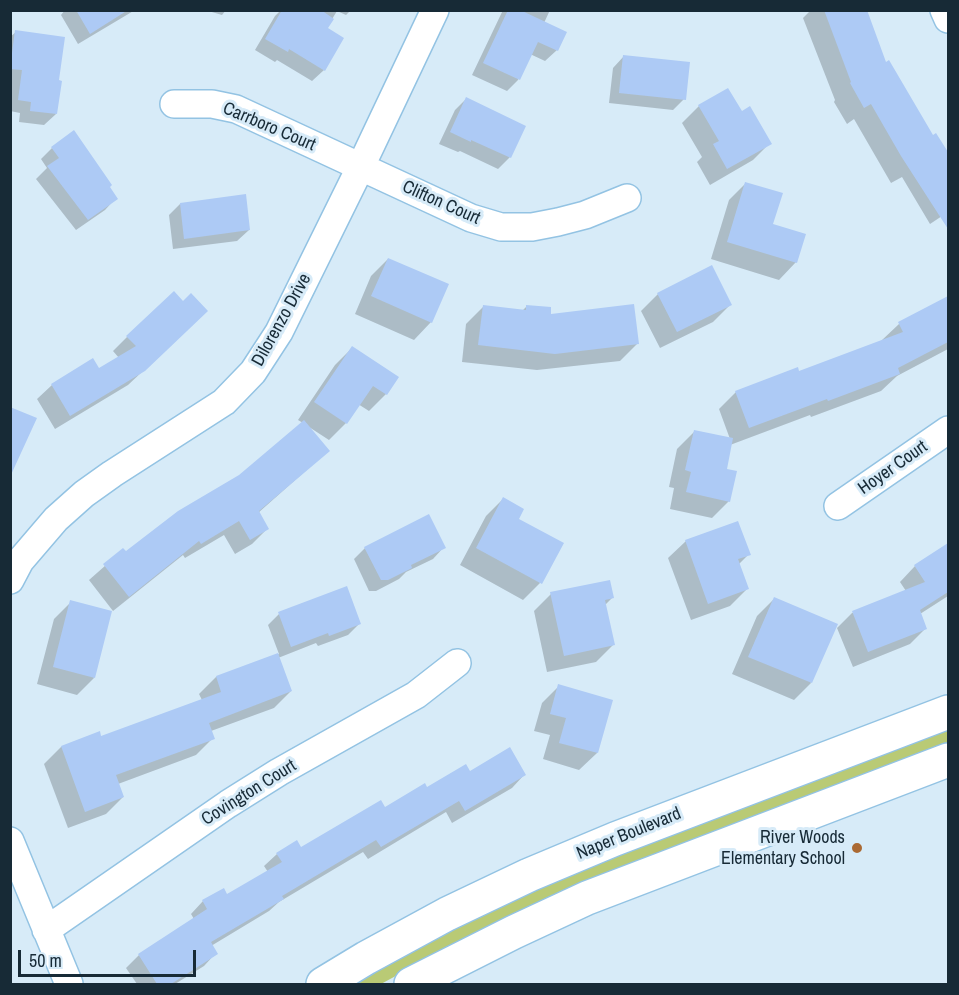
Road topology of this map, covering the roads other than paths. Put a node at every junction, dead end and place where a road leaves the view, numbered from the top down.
1 (435, 10) edge
2 (944, 10) edge
3 (948, 19) edge
4 (174, 104) dead end
5 (361, 166) junction
6 (627, 198) dead end
7 (948, 430) edge
8 (838, 506) dead end
9 (14, 565) edge
10 (457, 663) dead end
11 (948, 712) edge
12 (948, 760) edge
13 (10, 841) edge
14 (46, 930) junction
15 (69, 984) edge
16 (322, 984) edge
17 (411, 984) edge

1 - 5 street, Dilorenzo Drive
2 - 3 street
4 - 5 street, Carrboro Court
5 - 6 street, Clifton Court
5 - 9 street, Dilorenzo Drive
7 - 8 street, Hoyer Court
10 - 14 street, Covington Court
11 - 16 main road, Naper Boulevard
12 - 17 main road
13 - 14 street
14 - 15 street

